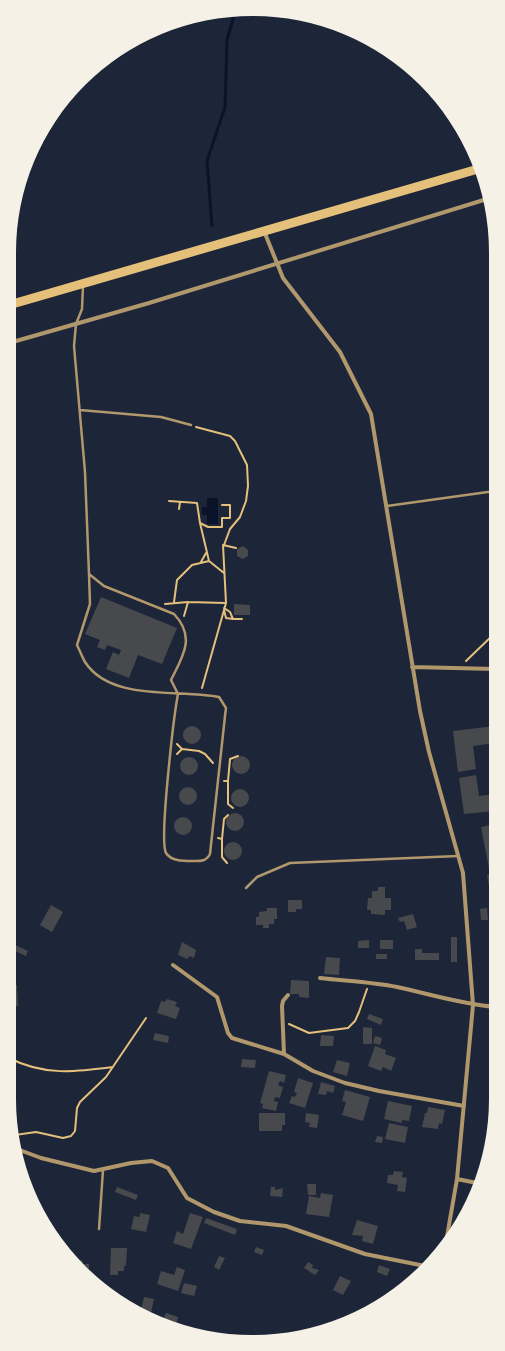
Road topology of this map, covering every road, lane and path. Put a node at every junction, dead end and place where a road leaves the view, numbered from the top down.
1 (474, 170) edge
2 (483, 200) edge
3 (264, 231) junction
4 (276, 264) junction
5 (83, 284) junction
6 (16, 303) edge
7 (76, 324) junction
8 (16, 341) edge
9 (80, 410) junction
10 (191, 425) joint
11 (489, 492) edge
12 (169, 501) dead end
13 (180, 502) junction
14 (222, 505) dead end
15 (387, 506) junction
16 (179, 509) dead end
17 (200, 523) junction
18 (224, 545) junction
19 (236, 548) dead end
20 (207, 552) junction
21 (209, 561) junction
22 (201, 562) junction
23 (224, 573) junction
24 (88, 574) junction
25 (174, 602) junction
26 (188, 602) junction
27 (226, 602) junction
28 (155, 606) junction
29 (224, 608) junction
30 (233, 619) junction
31 (242, 619) dead end
32 (182, 623) junction
33 (489, 639) edge
34 (412, 667) junction
35 (457, 668) junction
36 (489, 669) edge
37 (178, 694) junction
38 (200, 695) junction
39 (182, 749) dead end
40 (238, 756) dead end
41 (218, 764) junction
42 (230, 768) dead end
43 (228, 781) dead end
44 (233, 808) dead end
45 (228, 815) dead end
46 (211, 838) junction
47 (222, 839) junction
48 (458, 856) junction
49 (227, 863) dead end
50 (246, 888) dead end
51 (173, 964) dead end
52 (320, 978) dead end
53 (368, 984) junction
54 (288, 995) dead end
55 (473, 1005) junction
56 (489, 1006) edge
57 (146, 1018) dead end
58 (282, 1021) junction
59 (284, 1054) junction
60 (16, 1061) edge
61 (113, 1067) junction
62 (464, 1106) junction
63 (19, 1134) edge
64 (22, 1151) edge
65 (103, 1170) junction
66 (457, 1179) junction
67 (473, 1182) edge
68 (99, 1229) dead end
69 (448, 1232) edge
70 (421, 1265) edge

1 - 3 highway
2 - 4 street
3 - 4 street
3 - 5 highway
4 - 7 street
4 - 15 street
5 - 6 highway
5 - 7 lane
7 - 8 street
7 - 9 lane
9 - 10 lane
9 - 24 lane
10 - 18 path
11 - 15 lane
12 - 13 path
13 - 16 path
13 - 17 path
14 - 17 path
15 - 34 street
17 - 20 path
18 - 19 path
18 - 23 path
20 - 21 path
20 - 22 path
21 - 22 path
21 - 23 path
22 - 25 path
23 - 27 path
24 - 28 lane
24 - 37 lane
25 - 26 path
25 - 28 path
26 - 27 path
26 - 32 path
27 - 29 path
28 - 32 lane
29 - 30 path
29 - 30 path
29 - 38 path
30 - 31 path
32 - 37 lane
33 - 35 path
34 - 35 street
34 - 48 street
35 - 36 street
37 - 38 lane
37 - 46 lane
38 - 41 lane
39 - 41 path
40 - 42 path
41 - 46 lane
43 - 44 path
45 - 47 path
46 - 47 path
47 - 49 path
48 - 50 lane
48 - 55 street
51 - 59 street
52 - 53 street
53 - 55 street
53 - 58 path
54 - 58 street
55 - 56 street
55 - 62 street
57 - 61 path
58 - 59 street
59 - 62 street
60 - 61 path
61 - 63 path
62 - 66 street
64 - 65 street
65 - 68 lane
65 - 70 street
66 - 67 street
66 - 69 street

